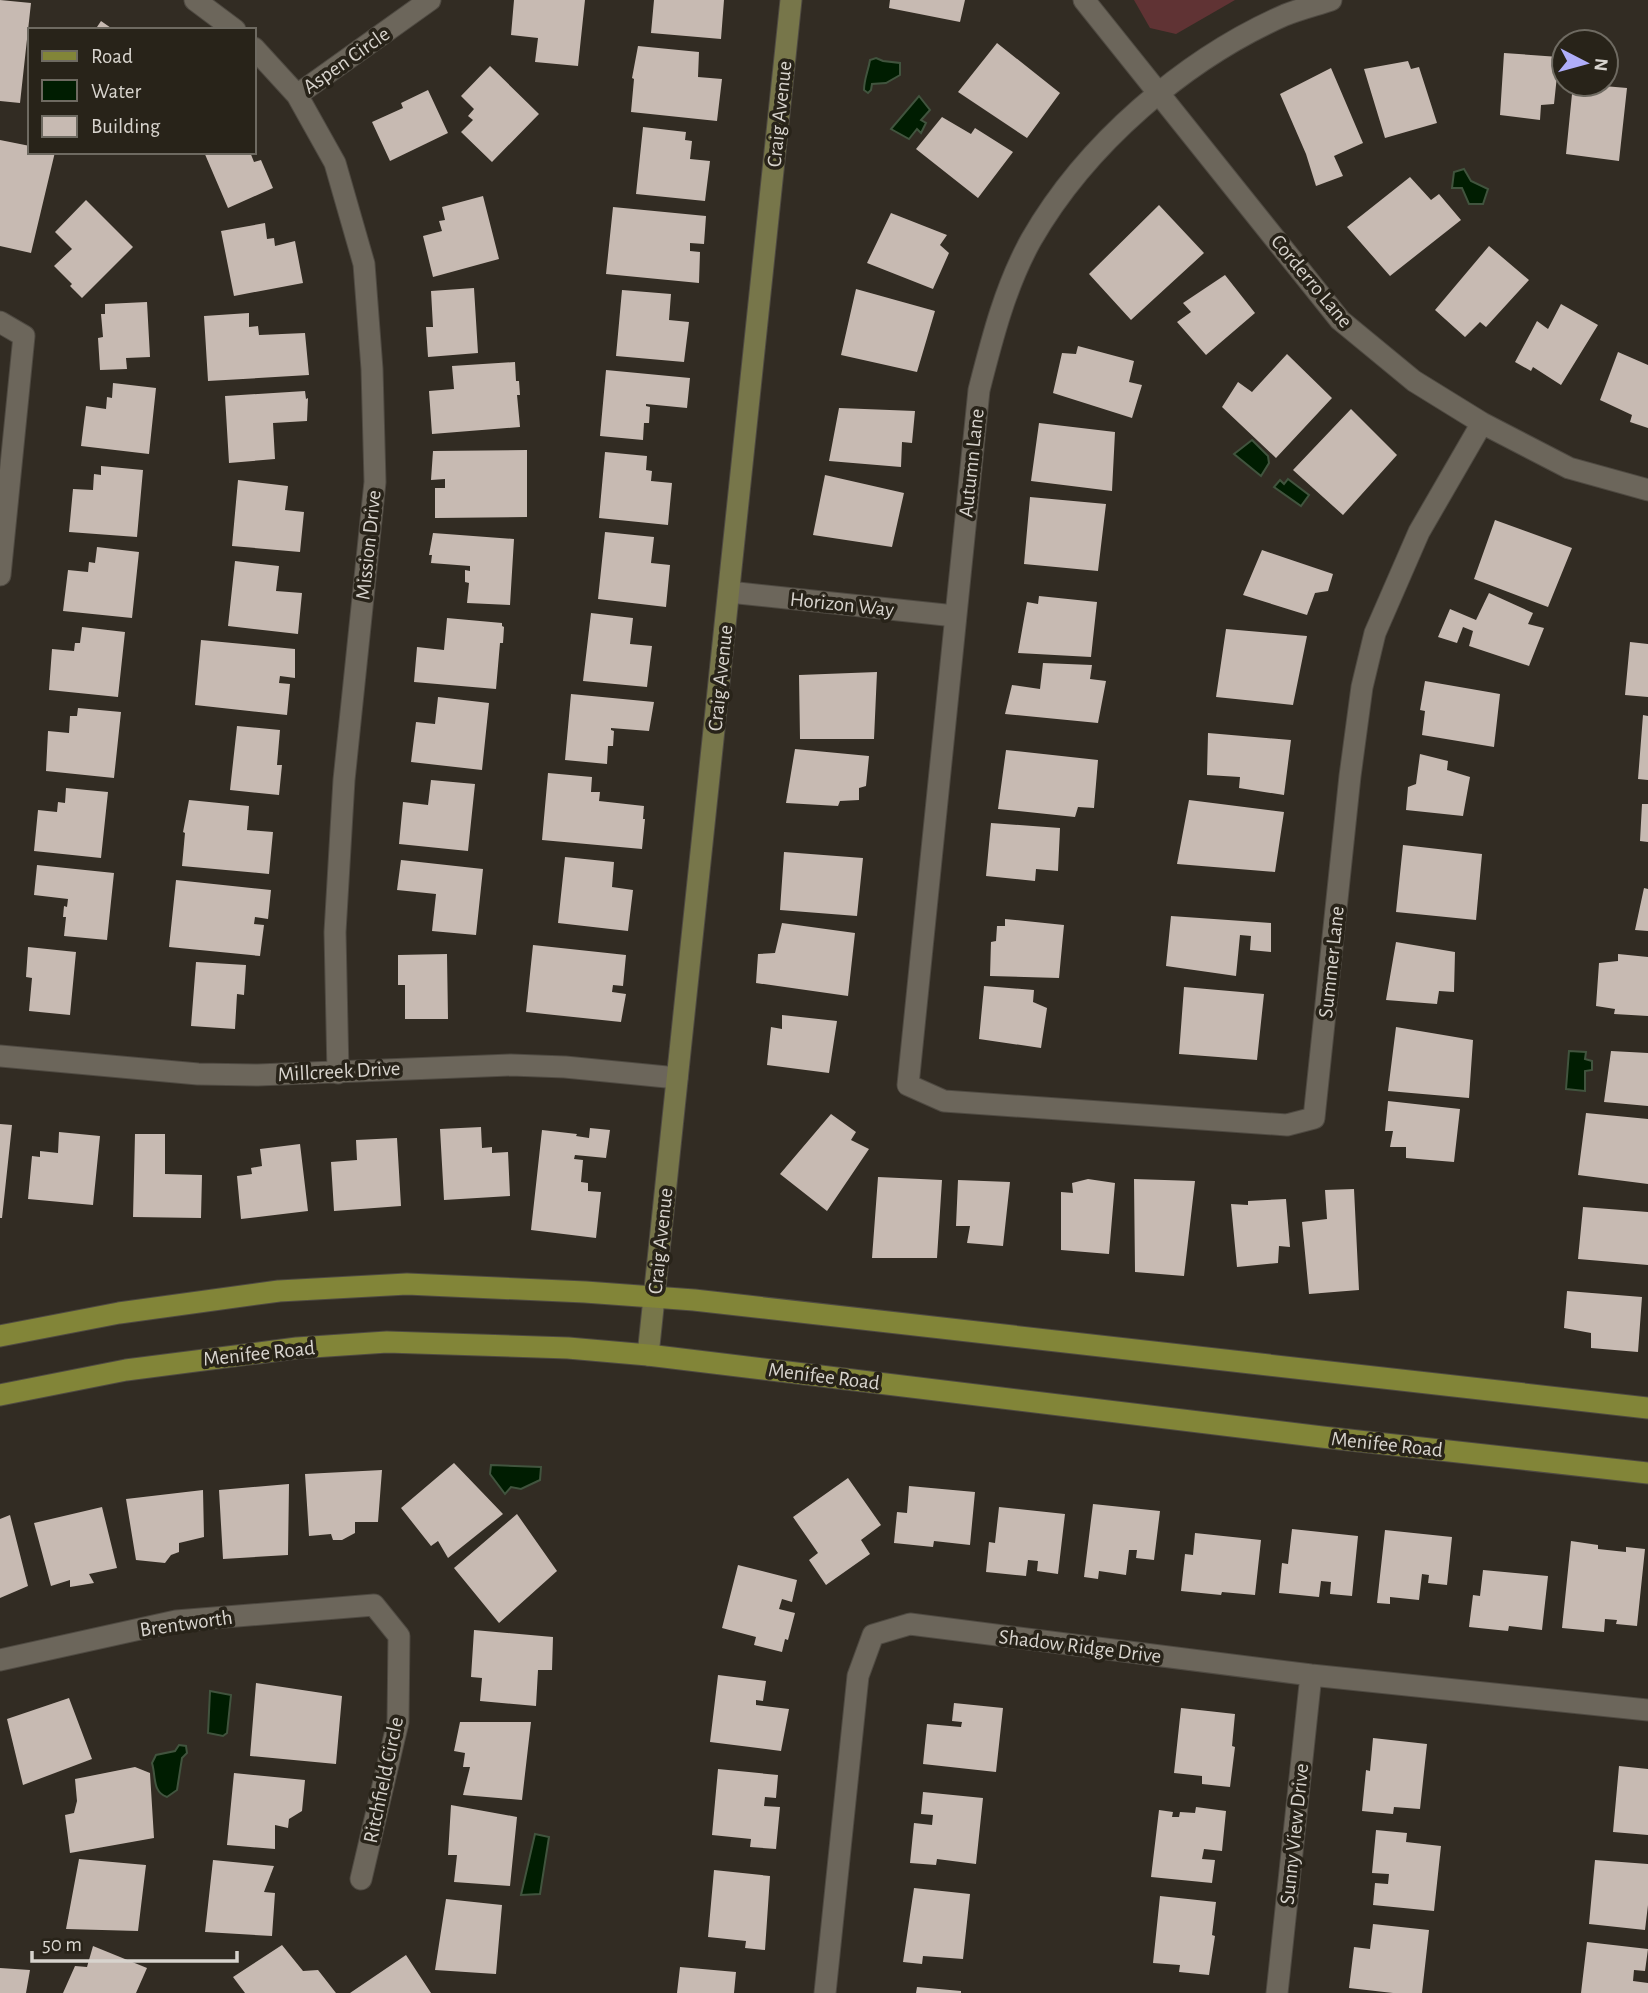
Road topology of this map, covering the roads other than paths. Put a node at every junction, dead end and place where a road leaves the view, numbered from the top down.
1 (195, 0) edge
2 (430, 0) edge
3 (791, 0) edge
4 (1084, 0) edge
5 (1331, 0) edge
6 (232, 28) edge
7 (256, 50) edge
8 (1158, 93) junction
9 (297, 95) junction
10 (0, 322) edge
11 (1482, 423) junction
12 (1648, 491) edge
13 (0, 575) edge
14 (729, 592) junction
15 (955, 616) junction
16 (0, 1056) edge
17 (338, 1073) junction
18 (677, 1078) junction
19 (908, 1085) joint
20 (654, 1297) junction
21 (0, 1336) edge
22 (648, 1355) junction
23 (0, 1395) edge
24 (1648, 1408) edge
25 (1648, 1473) edge
26 (374, 1605) joint
27 (0, 1660) edge
28 (1311, 1675) junction
29 (1648, 1710) edge
30 (361, 1879) dead end
31 (825, 1993) edge
32 (1277, 1993) edge

1 - 6 street
2 - 9 street, Aspen Circle
3 - 14 street, Craig Avenue
4 - 8 street, Corderro Lane
5 - 8 street, Autumn Lane
7 - 9 street, Mission Drive
8 - 11 street, Corderro Lane
8 - 15 street, Autumn Lane
9 - 17 street, Mission Drive
10 - 13 street
11 - 12 street, Corderro Lane
11 - 19 street, Summer Lane
14 - 15 street, Horizon Way
14 - 18 street, Craig Avenue
15 - 19 street, Autumn Lane
16 - 17 street, Millcreek Drive
17 - 18 street, Millcreek Drive
18 - 20 street, Craig Avenue
20 - 21 main road
20 - 22 street, Craig Avenue
20 - 24 main road
22 - 23 main road, Menifee Road
22 - 25 main road, Menifee Road
26 - 27 street, Brentworth
26 - 30 street, Ritchfield Circle
28 - 29 street, Shadow Ridge Drive
28 - 31 street, Shadow Ridge Drive
28 - 32 street, Sunny View Drive

